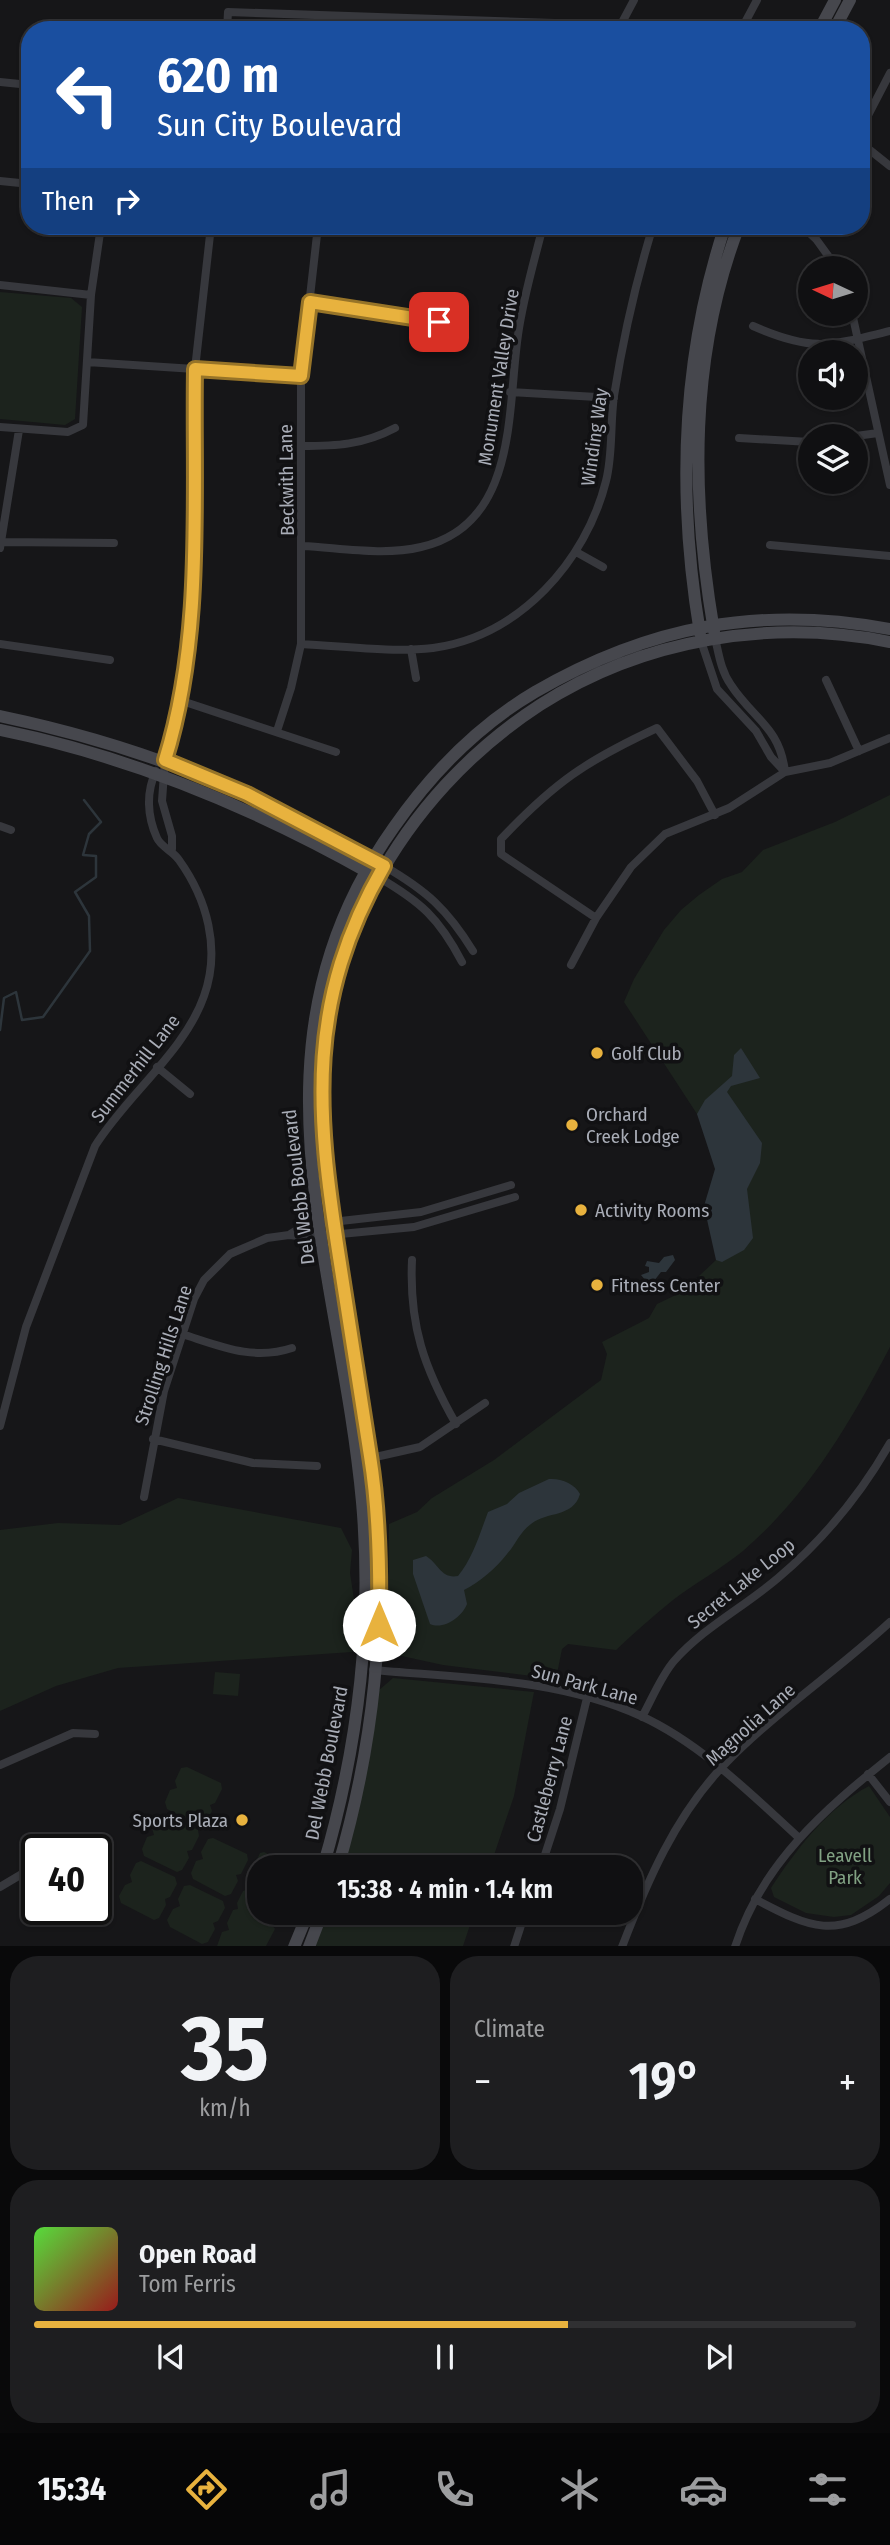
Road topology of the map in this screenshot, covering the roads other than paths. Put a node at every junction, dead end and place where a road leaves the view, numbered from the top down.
1 (634, 0) edge
2 (757, 0) edge
3 (835, 0) edge
4 (850, 0) edge
5 (228, 21) edge
6 (496, 21) edge
7 (623, 21) edge
8 (746, 21) edge
9 (824, 21) edge
10 (839, 21) edge
11 (890, 73) edge
12 (0, 82) edge
13 (21, 84) edge
14 (870, 112) edge
15 (870, 150) edge
16 (890, 166) edge
17 (0, 181) edge
18 (21, 183) edge
19 (100, 235) edge
20 (210, 235) edge
21 (317, 235) edge
22 (541, 235) edge
23 (650, 235) edge
24 (722, 235) edge
25 (736, 235) edge
26 (812, 235) edge
27 (828, 256) edge
28 (0, 285) edge
29 (91, 295) junction
30 (310, 302) junction
31 (439, 322) dead end
32 (753, 326) dead end
33 (854, 326) edge
34 (890, 331) edge
35 (857, 339) junction
36 (87, 362) junction
37 (195, 369) junction
38 (301, 376) junction
39 (509, 392) junction
40 (614, 398) junction
41 (0, 427) edge
42 (395, 428) dead end
43 (19, 430) junction
44 (878, 433) junction
45 (868, 434) edge
46 (739, 438) dead end
47 (798, 441) edge
48 (301, 446) junction
49 (890, 485) edge
50 (114, 543) dead end
51 (0, 544) edge
52 (770, 545) dead end
53 (303, 546) junction
54 (578, 553) junction
55 (890, 556) edge
56 (603, 567) dead end
57 (713, 624) junction
58 (699, 626) junction
59 (890, 629) edge
60 (715, 638) junction
61 (701, 641) junction
62 (890, 642) edge
63 (0, 644) edge
64 (301, 644) junction
65 (411, 649) junction
66 (110, 660) dead end
67 (416, 678) dead end
68 (826, 680) dead end
69 (182, 701) junction
70 (0, 716) edge
71 (0, 730) edge
72 (277, 731) junction
73 (890, 737) edge
74 (859, 751) junction
75 (336, 752) dead end
76 (165, 760) junction
77 (785, 772) junction
78 (160, 774) junction
79 (715, 815) junction
80 (0, 826) edge
81 (11, 830) dead end
82 (172, 849) junction
83 (375, 869) junction
84 (596, 918) junction
85 (473, 951) dead end
86 (462, 962) dead end
87 (571, 965) dead end
88 (157, 1067) junction
89 (190, 1094) dead end
90 (511, 1185) dead end
91 (515, 1197) dead end
92 (334, 1228) junction
93 (321, 1229) junction
94 (412, 1260) dead end
95 (182, 1334) junction
96 (292, 1348) dead end
97 (485, 1403) dead end
98 (456, 1424) junction
99 (0, 1426) edge
100 (153, 1439) junction
101 (890, 1443) edge
102 (371, 1458) junction
103 (317, 1466) dead end
104 (144, 1497) dead end
105 (890, 1622) edge
106 (370, 1669) junction
107 (587, 1698) junction
108 (642, 1717) junction
109 (95, 1734) dead end
110 (890, 1757) edge
111 (0, 1766) edge
112 (722, 1767) junction
113 (868, 1774) junction
114 (890, 1802) edge
115 (798, 1837) junction
116 (326, 1855) edge
117 (341, 1855) edge
118 (545, 1855) edge
119 (21, 1875) edge
120 (0, 1887) edge
121 (755, 1899) junction
122 (890, 1899) edge
123 (302, 1925) edge
124 (317, 1925) edge
125 (521, 1925) edge
126 (294, 1946) edge
127 (309, 1946) edge
128 (513, 1946) edge
129 (622, 1946) edge
130 (735, 1946) edge

1 - 7 street
2 - 8 street
3 - 9 street
4 - 10 street
5 - 6 street
11 - 14 street
12 - 13 street
15 - 16 street
17 - 18 street
19 - 29 street
20 - 37 street, Summerhill Lane
21 - 30 street, Beckwith Lane
22 - 39 street, Monument Valley Drive
23 - 40 street, Winding Way
24 - 58 street
25 - 57 street
26 - 27 street
28 - 29 street
29 - 36 street
30 - 31 street
30 - 38 street, Beckwith Lane
32 - 35 street
33 - 35 street
34 - 35 street
35 - 44 street
36 - 37 street
36 - 43 street
37 - 38 street
37 - 69 street, Summerhill Lane
38 - 48 street, Beckwith Lane
39 - 40 street
39 - 53 street, Monument Valley Drive
40 - 54 street, Winding Way
41 - 43 street
42 - 48 street
43 - 51 street
44 - 45 street
44 - 49 street
46 - 47 street
48 - 53 street, Beckwith Lane
50 - 51 street
52 - 55 street
53 - 64 street, Beckwith Lane
54 - 56 street
54 - 65 street, Winding Way
57 - 58 street, Del Webb Boulevard
57 - 59 street, Del Webb Boulevard
57 - 60 street
58 - 61 street
58 - 83 street, Del Webb Boulevard
60 - 61 street, Del Webb Boulevard
60 - 62 street, Del Webb Boulevard
60 - 77 street
61 - 77 street
61 - 83 street, Del Webb Boulevard
63 - 66 street
64 - 65 street, Winding Way
64 - 72 street, Beckwith Lane
65 - 67 street
68 - 74 street
69 - 72 street
69 - 76 street, Summerhill Lane
70 - 76 street
71 - 78 street
72 - 75 street
73 - 74 street
74 - 77 street
76 - 78 street, Summerhill Lane
76 - 83 street
77 - 79 street
78 - 82 street, Summerhill Lane
78 - 82 street, Summerhill Lane
78 - 83 street
79 - 84 street
79 - 84 street
80 - 81 street
82 - 88 street, Summerhill Lane
83 - 85 street
83 - 86 street
83 - 92 street, Del Webb Boulevard
83 - 93 street, Del Webb Boulevard
84 - 87 street
88 - 89 street
88 - 99 street, Summerhill Lane
90 - 92 street
91 - 92 street
92 - 93 street, Strolling Hills Lane
92 - 102 street, Del Webb Boulevard
93 - 95 street, Strolling Hills Lane
93 - 106 street, Del Webb Boulevard
94 - 98 street
95 - 96 street
95 - 100 street, Strolling Hills Lane
97 - 98 street
98 - 102 street
100 - 103 street
100 - 104 street, Strolling Hills Lane
101 - 108 street, Secret Lake Loop
102 - 106 street, Del Webb Boulevard
105 - 112 street, Magnolia Lane
106 - 107 street, Sun Park Lane
106 - 116 street, Del Webb Boulevard
106 - 117 street, Del Webb Boulevard
107 - 108 street, Sun Park Lane
107 - 118 street, Castleberry Lane
108 - 112 street, Sun Park Lane
109 - 111 street
110 - 113 street
112 - 115 street, Sun Park Lane
112 - 129 street, Magnolia Lane
113 - 114 street
113 - 115 street
115 - 121 street
119 - 120 street
121 - 122 street
121 - 130 street
123 - 126 street
124 - 127 street
125 - 128 street

